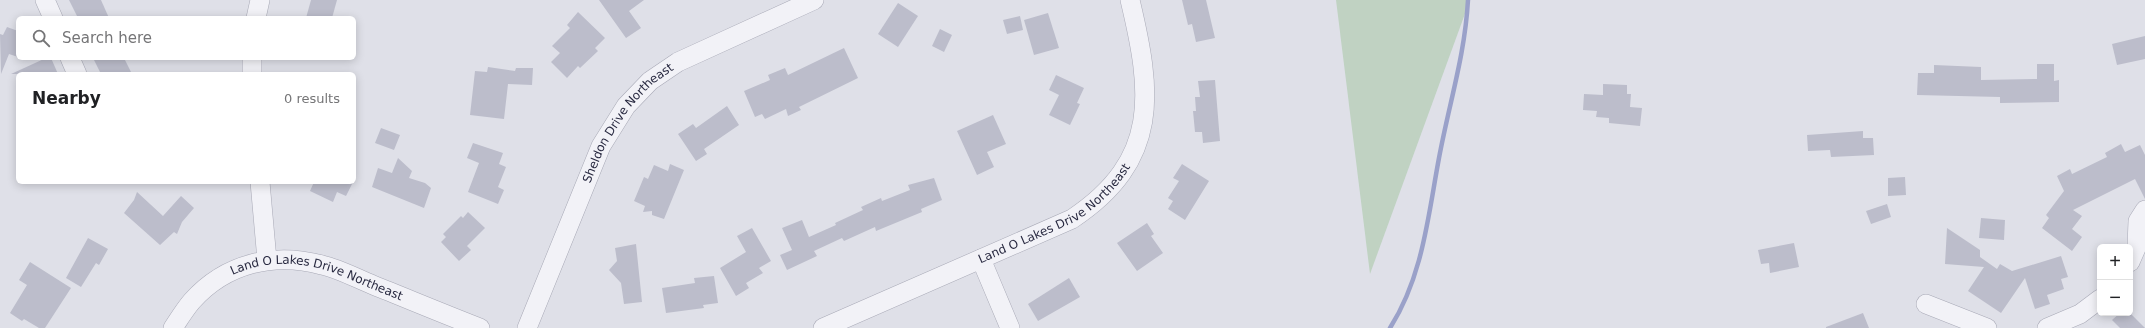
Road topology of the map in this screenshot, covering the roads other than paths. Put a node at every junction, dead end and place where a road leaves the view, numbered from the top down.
1 (45, 0) edge
2 (260, 0) edge
3 (814, 0) edge
4 (1130, 0) edge
5 (52, 16) edge
6 (256, 16) edge
7 (71, 60) edge
8 (252, 60) edge
9 (76, 72) edge
10 (252, 72) edge
11 (260, 184) edge
12 (2145, 210) edge
13 (2133, 255) edge
14 (981, 259) junction
15 (267, 260) junction
16 (2097, 301) edge
17 (1926, 304) dead end
18 (173, 328) edge
19 (480, 328) edge
20 (527, 328) edge
21 (823, 328) edge
22 (1010, 328) edge
23 (1987, 328) edge
24 (2047, 328) edge

1 - 5 street
2 - 6 street
3 - 20 street, Sheldon Drive Northeast
4 - 14 street, Land O Lakes Drive Northeast
7 - 9 street
8 - 10 street
11 - 15 street
12 - 13 street
14 - 21 street, Land O Lakes Drive Northeast
14 - 22 street
15 - 18 street, Land O Lakes Drive Northeast
15 - 19 street, Land O Lakes Drive Northeast
16 - 24 street
17 - 23 street

